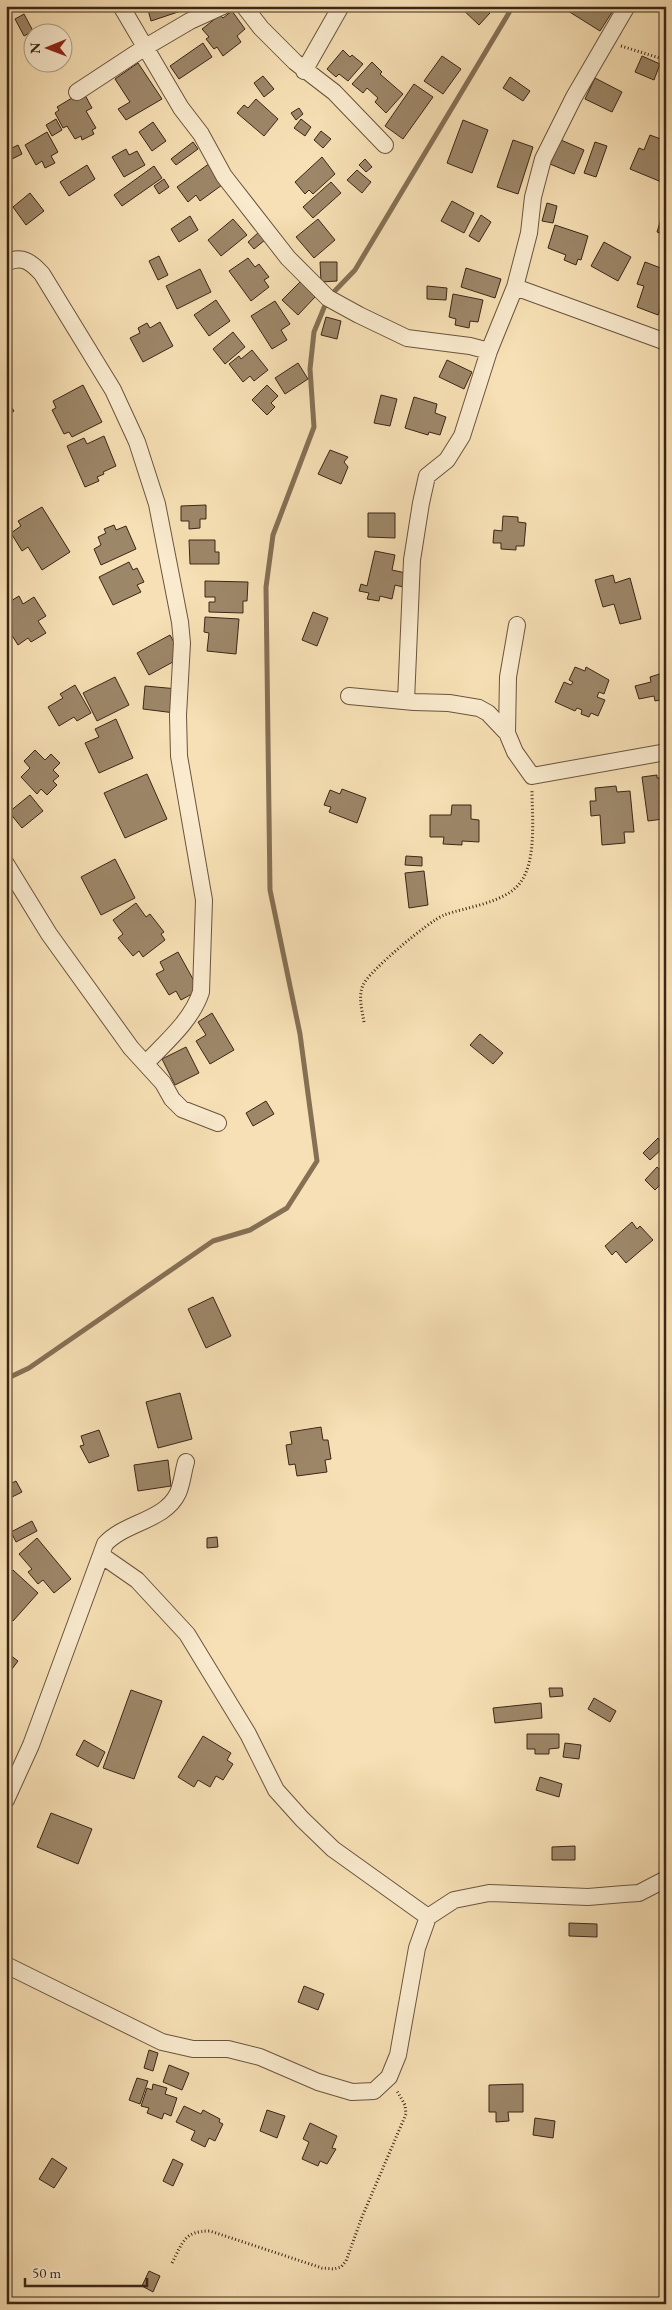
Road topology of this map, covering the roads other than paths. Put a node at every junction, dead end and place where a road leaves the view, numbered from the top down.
1 (121, 6) edge
2 (223, 6) edge
3 (244, 6) edge
4 (341, 6) edge
5 (627, 6) edge
6 (144, 48) junction
7 (304, 71) junction
8 (77, 92) dead end
9 (385, 145) dead end
10 (6, 262) edge
11 (515, 287) junction
12 (666, 342) edge
13 (488, 351) junction
14 (518, 625) dead end
15 (349, 696) dead end
16 (406, 701) junction
17 (507, 733) junction
18 (666, 752) edge
19 (6, 864) edge
20 (146, 1063) junction
21 (218, 1123) dead end
22 (186, 1462) dead end
23 (101, 1555) junction
24 (6, 1800) edge
25 (666, 1879) edge
26 (428, 1917) junction
27 (6, 1965) edge

1 - 6 street
2 - 6 street
3 - 7 street
4 - 7 street
5 - 11 street
6 - 8 street
6 - 13 street
7 - 9 street
10 - 20 street
11 - 12 street
11 - 13 street
13 - 16 street
14 - 17 street
15 - 16 street
16 - 17 street
17 - 18 street
19 - 20 street
20 - 21 street
22 - 23 street
23 - 24 street
23 - 26 street
25 - 26 street
26 - 27 street

